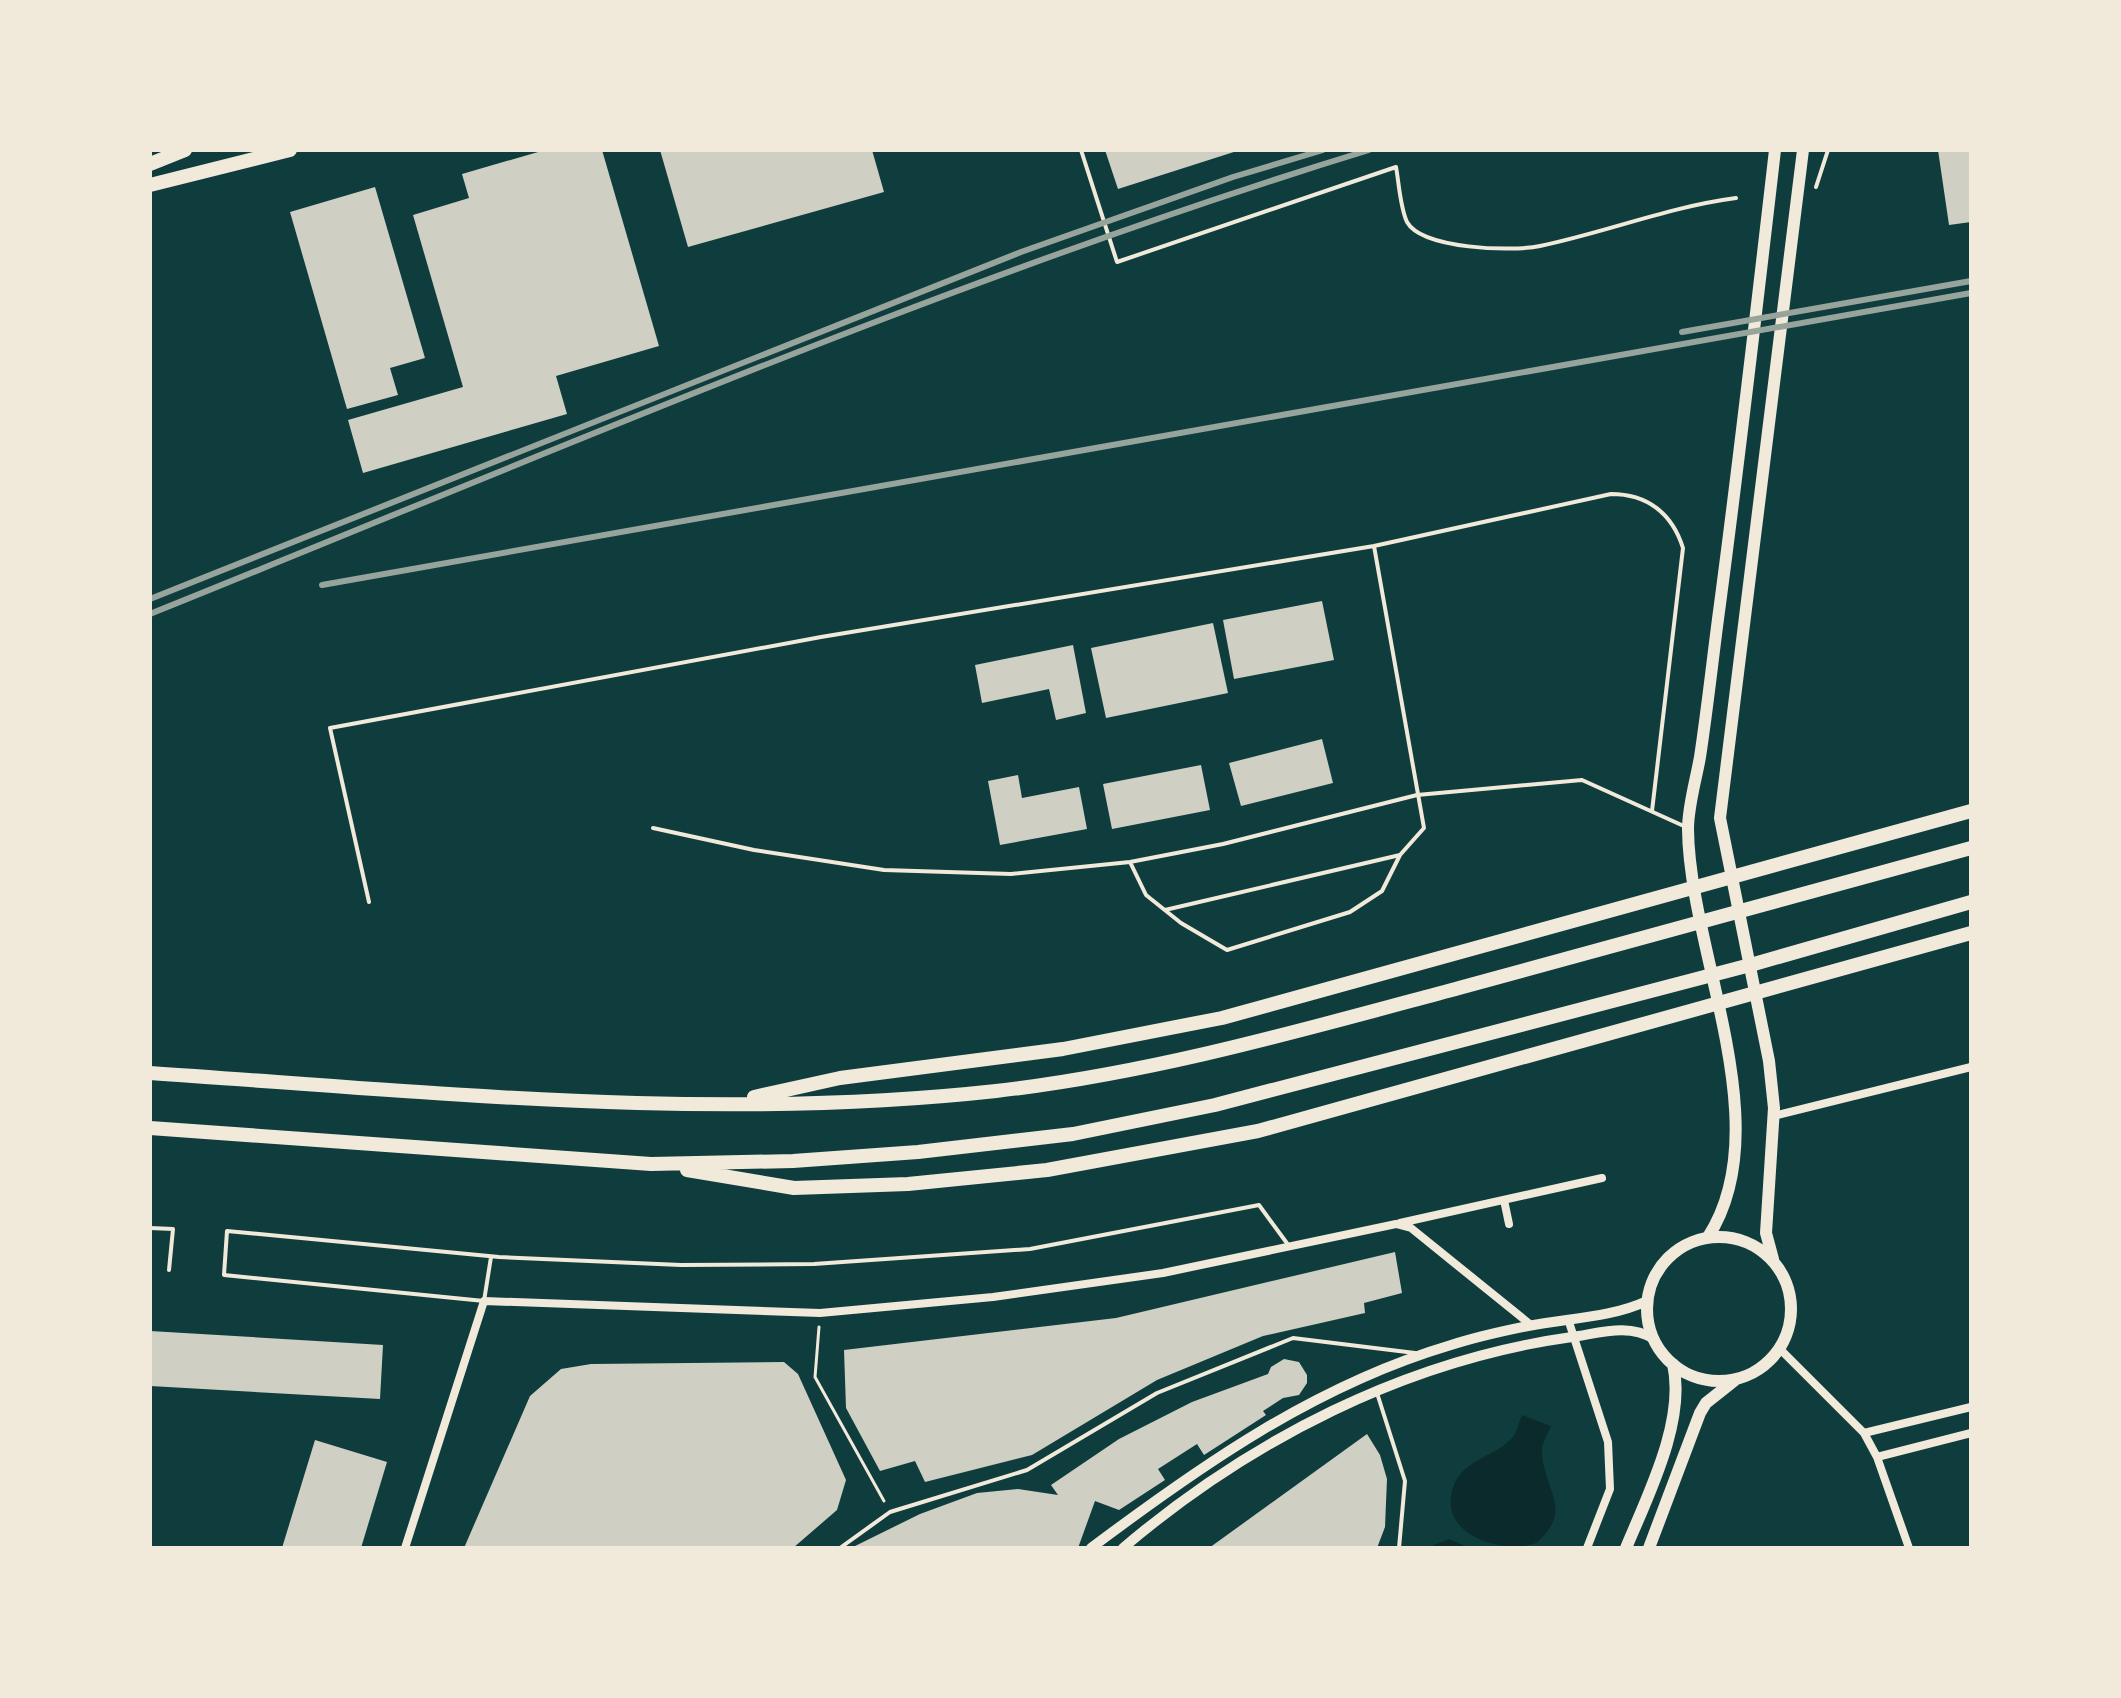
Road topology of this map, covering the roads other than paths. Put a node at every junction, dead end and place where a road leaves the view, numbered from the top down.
1 (185, 150) edge
2 (290, 150) edge
3 (1081, 150) edge
4 (1775, 150) edge
5 (1803, 150) edge
6 (1828, 150) edge
7 (150, 164) edge
8 (150, 185) edge
9 (1816, 187) dead end
10 (1736, 198) dead end
11 (1374, 546) junction
12 (1417, 795) junction
13 (1652, 811) junction
14 (1971, 811) edge
15 (653, 828) dead end
16 (1688, 828) junction
17 (1971, 848) edge
18 (1400, 855) junction
19 (1130, 862) junction
20 (1730, 876) junction
21 (1695, 887) junction
22 (369, 902) dead end
23 (1971, 902) edge
24 (1165, 910) junction
25 (1971, 933) edge
26 (1757, 992) junction
27 (1717, 1004) junction
28 (1971, 1067) edge
29 (150, 1073) edge
30 (726, 1104) junction
31 (1773, 1116) junction
32 (150, 1128) edge
33 (651, 1164) junction
34 (1602, 1178) dead end
35 (1504, 1200) junction
36 (1396, 1224) junction
37 (1509, 1224) dead end
38 (150, 1228) edge
39 (1708, 1237) junction
40 (1289, 1246) junction
41 (491, 1257) junction
42 (1773, 1259) junction
43 (169, 1270) dead end
44 (484, 1301) junction
45 (1647, 1301) junction
46 (1568, 1319) junction
47 (1531, 1325) junction
48 (1572, 1337) junction
49 (1654, 1339) junction
50 (1780, 1349) junction
51 (1425, 1355) junction
52 (1673, 1364) junction
53 (1737, 1378) junction
54 (1377, 1393) junction
55 (1971, 1407) edge
56 (1864, 1433) junction
57 (1971, 1433) edge
58 (1877, 1457) junction
59 (405, 1548) edge
60 (840, 1548) edge
61 (1091, 1548) edge
62 (1123, 1548) edge
63 (1399, 1548) edge
64 (1587, 1548) edge
65 (1626, 1548) edge
66 (1649, 1548) edge
67 (1909, 1548) edge

1 - 7 main road
2 - 8 main road
3 - 10 lane
4 - 16 main road
5 - 20 main road
6 - 9 lane
11 - 12 lane
11 - 13 lane
11 - 22 lane
12 - 13 lane
12 - 18 lane
12 - 19 lane
13 - 16 lane
14 - 20 main road
15 - 19 lane
16 - 21 main road
17 - 30 main road
18 - 24 lane
18 - 24 lane
19 - 24 lane
20 - 21 main road
20 - 26 main road
21 - 27 main road
21 - 30 main road
23 - 33 main road
25 - 26 main road
26 - 27 main road
26 - 31 main road
27 - 33 main road
27 - 39 main road
28 - 31 street
29 - 30 main road
31 - 42 main road
32 - 33 main road
34 - 35 street
35 - 36 street
35 - 37 street
36 - 40 street
36 - 47 street
38 - 43 lane
39 - 42 main road
39 - 45 main road
40 - 41 lane
40 - 44 street
41 - 44 lane
41 - 44 lane
42 - 50 main road
44 - 59 street
45 - 46 street
45 - 49 main road
46 - 47 street
46 - 48 street
47 - 51 street
48 - 49 street
48 - 54 street
48 - 64 street
49 - 52 main road
50 - 53 main road
50 - 56 street
51 - 60 lane
51 - 61 street
52 - 53 main road
52 - 65 main road
53 - 66 main road
54 - 62 street
54 - 63 lane
55 - 56 street
56 - 58 street
57 - 58 street
58 - 67 street

